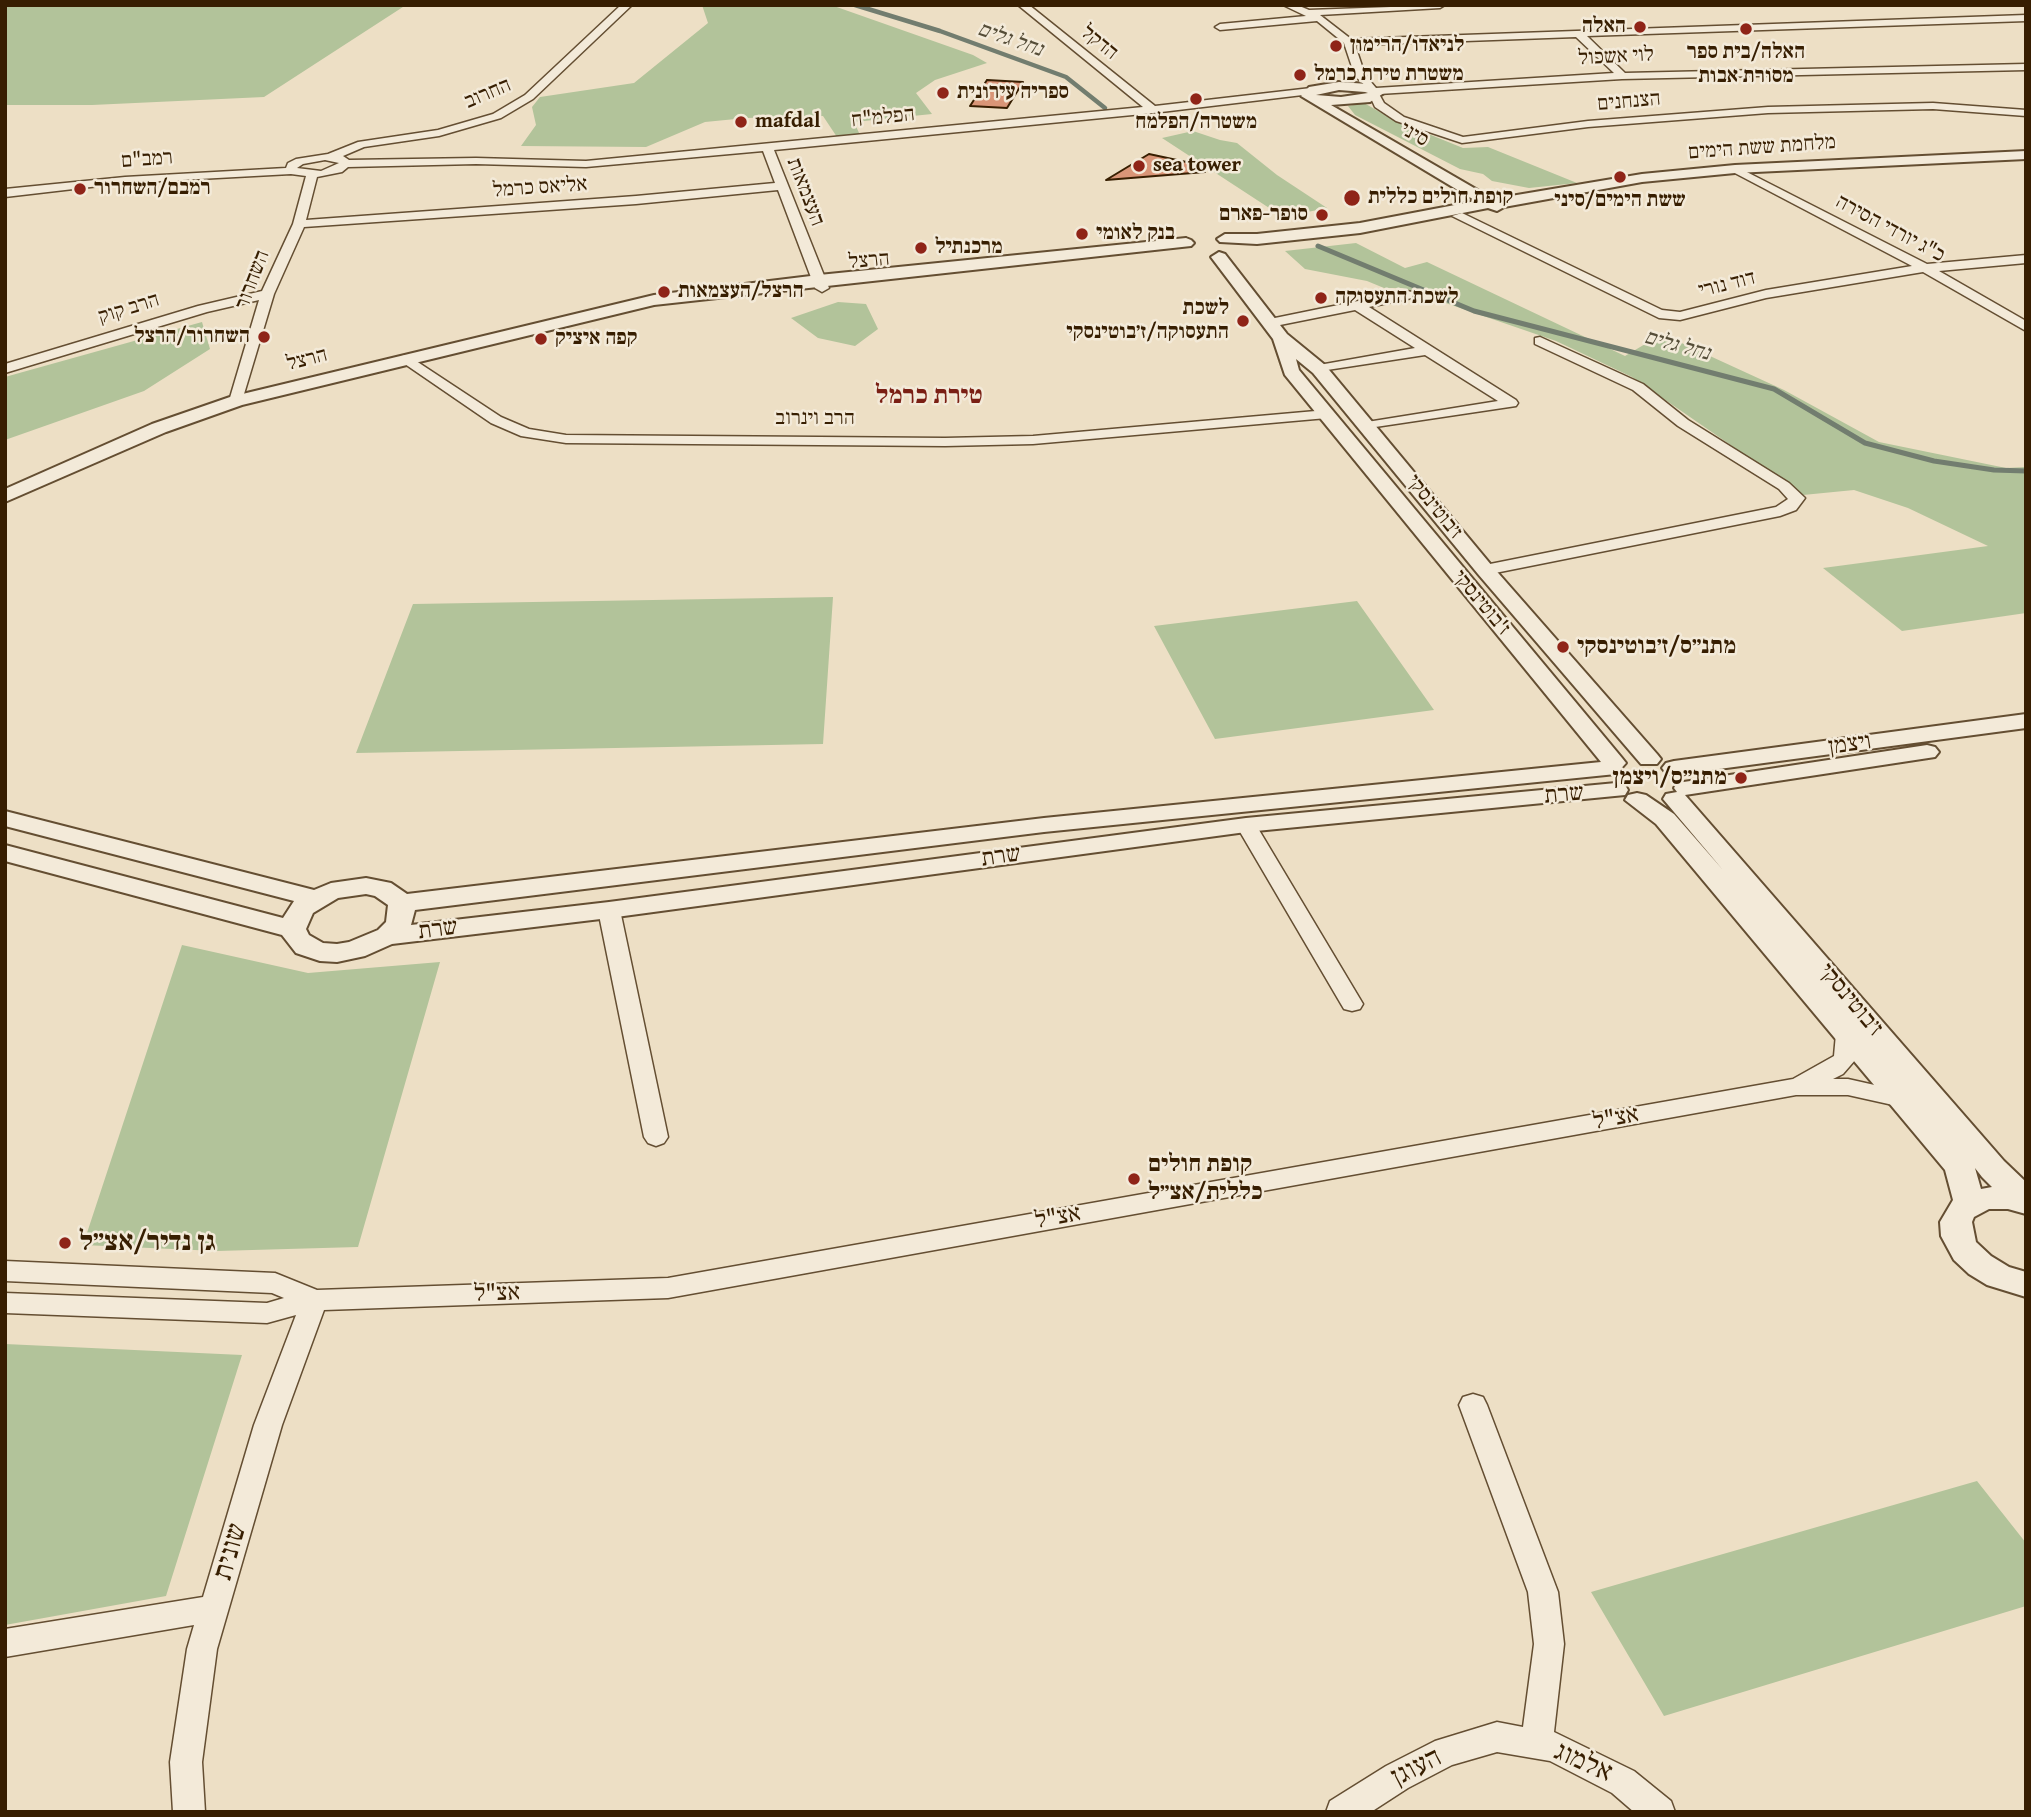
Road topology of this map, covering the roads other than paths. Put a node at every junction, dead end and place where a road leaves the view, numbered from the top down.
1 (610, 5) edge
2 (1023, 5) edge
3 (1288, 5) edge
4 (1440, 5) edge
5 (625, 6) edge
6 (1315, 15) junction
7 (2026, 18) edge
8 (1220, 27) dead end
9 (1579, 34) junction
10 (1349, 42) junction
11 (2026, 67) edge
12 (1622, 76) junction
13 (1355, 81) junction
14 (1374, 92) junction
15 (1310, 96) junction
16 (1341, 101) junction
17 (1153, 110) junction
18 (2026, 113) edge
19 (768, 149) junction
20 (2026, 155) edge
21 (331, 157) junction
22 (345, 164) junction
23 (1735, 169) junction
24 (291, 171) junction
25 (312, 174) junction
26 (1465, 180) junction
27 (783, 186) junction
28 (1571, 189) junction
29 (5, 193) edge
30 (1497, 204) junction
31 (1458, 216) junction
32 (299, 224) junction
33 (1219, 241) junction
34 (1194, 252) junction
35 (1219, 257) junction
36 (2026, 259) edge
37 (1925, 268) junction
38 (821, 284) junction
39 (267, 294) junction
40 (1407, 295) dead end
41 (1357, 305) junction
42 (2026, 327) edge
43 (1275, 331) junction
44 (1540, 341) dead end
45 (1428, 349) junction
46 (407, 359) junction
47 (5, 369) edge
48 (1319, 369) junction
49 (236, 401) junction
50 (1327, 414) junction
51 (1367, 426) junction
52 (5, 496) edge
53 (5, 504) edge
54 (1485, 570) junction
55 (2026, 721) edge
56 (2026, 738) edge
57 (1649, 759) junction
58 (1618, 780) junction
59 (1679, 785) junction
60 (5, 818) edge
61 (1246, 825) junction
62 (5, 853) edge
63 (315, 898) junction
64 (401, 903) junction
65 (610, 910) junction
66 (293, 929) junction
67 (387, 936) junction
68 (1352, 1004) dead end
69 (1847, 1034) junction
70 (1796, 1087) junction
71 (1902, 1098) junction
72 (656, 1137) dead end
73 (2026, 1202) edge
74 (1970, 1204) junction
75 (5, 1271) edge
76 (2026, 1285) edge
77 (315, 1300) junction
78 (5, 1303) edge
79 (1473, 1405) dead end
80 (215, 1608) junction
81 (5, 1643) edge
82 (1497, 1737) joint
83 (1537, 1744) junction
84 (189, 1812) edge
85 (1342, 1812) edge
86 (1659, 1812) edge

1 - 5 street
2 - 17 street, הדקל
3 - 6 street
4 - 6 street
5 - 21 street, החרוב
6 - 8 street
6 - 10 street
7 - 9 street
9 - 10 street
9 - 12 street
10 - 13 street
11 - 12 street, לוי אשכול
12 - 14 street, לוי אשכול
13 - 14 street
13 - 15 street
14 - 16 street
14 - 18 street, הצנחנים
15 - 16 street
15 - 17 street, הפלמ"ח
15 - 30 street, סיני
16 - 26 street, סיני
17 - 19 street, הפלמ"ח
19 - 22 street, הפלמ"ח
19 - 27 street, העצמאות
20 - 23 street, מלחמת ששת הימים
21 - 22 street
21 - 24 street, החרוב
22 - 25 street
23 - 28 street, מלחמת ששת הימים
23 - 37 street, כ"ג יורדי הסירה
24 - 25 street
24 - 29 street, רמב"ם
25 - 32 street, השחרור
26 - 28 street
26 - 30 street, סיני
27 - 32 street, אליאס כרמל
27 - 38 street, העצמאות
28 - 30 street, מלחמת ששת הימים
30 - 31 street, מלחמת ששת הימים
30 - 33 street, מלחמת ששת הימים
31 - 33 street, מלחמת ששת הימים
31 - 37 street, דוד נורי
32 - 39 street, השחרור
33 - 34 street
33 - 35 street
34 - 35 street
34 - 38 street, הרצל
35 - 43 street, ז׳בוטינסקי
36 - 37 street, דוד נורי
37 - 42 street, כ"ג יורדי הסירה
38 - 46 street, הרצל
39 - 47 street, הרב קוק
39 - 49 street, השחרור
40 - 41 street
41 - 43 street
41 - 45 street
43 - 48 street, ז׳בוטינסקי
43 - 50 street, ז'בוטינסקי
44 - 54 street
45 - 48 street
45 - 51 street
46 - 49 street, הרצל
46 - 50 street, הרב וינרוב
48 - 51 street, ז׳בוטינסקי
49 - 52 street, הרצל
49 - 53 street, הרצל
50 - 58 street, ז'בוטינסקי
51 - 54 street, ז׳בוטינסקי
54 - 57 street, ז׳בוטינסקי
55 - 59 street, ויצמן
56 - 59 street, ויצמן
57 - 58 street
57 - 59 street
58 - 59 street
58 - 61 street, שרת
58 - 64 street, שרת
58 - 69 street, ז׳בוטינסקי
59 - 73 street, ז׳בוטינסקי
60 - 63 street
61 - 65 street, שרת
61 - 68 street
62 - 66 street
63 - 64 street
63 - 66 street
64 - 67 street
65 - 67 street, שרת
65 - 72 street
66 - 67 street
69 - 70 street, אצ"ל
69 - 71 street, ז׳בוטינסקי
70 - 71 street, אצ"ל
70 - 77 street, אצ"ל
71 - 74 street, ז׳בוטינסקי
73 - 74 street
74 - 76 street
75 - 77 street, אצ"ל
77 - 78 street, אצ"ל
77 - 80 street, שונית
79 - 83 street
80 - 81 street
80 - 84 street, שונית
82 - 83 street, אלמוג
82 - 85 street, העוגן
83 - 86 street, אלמוג

